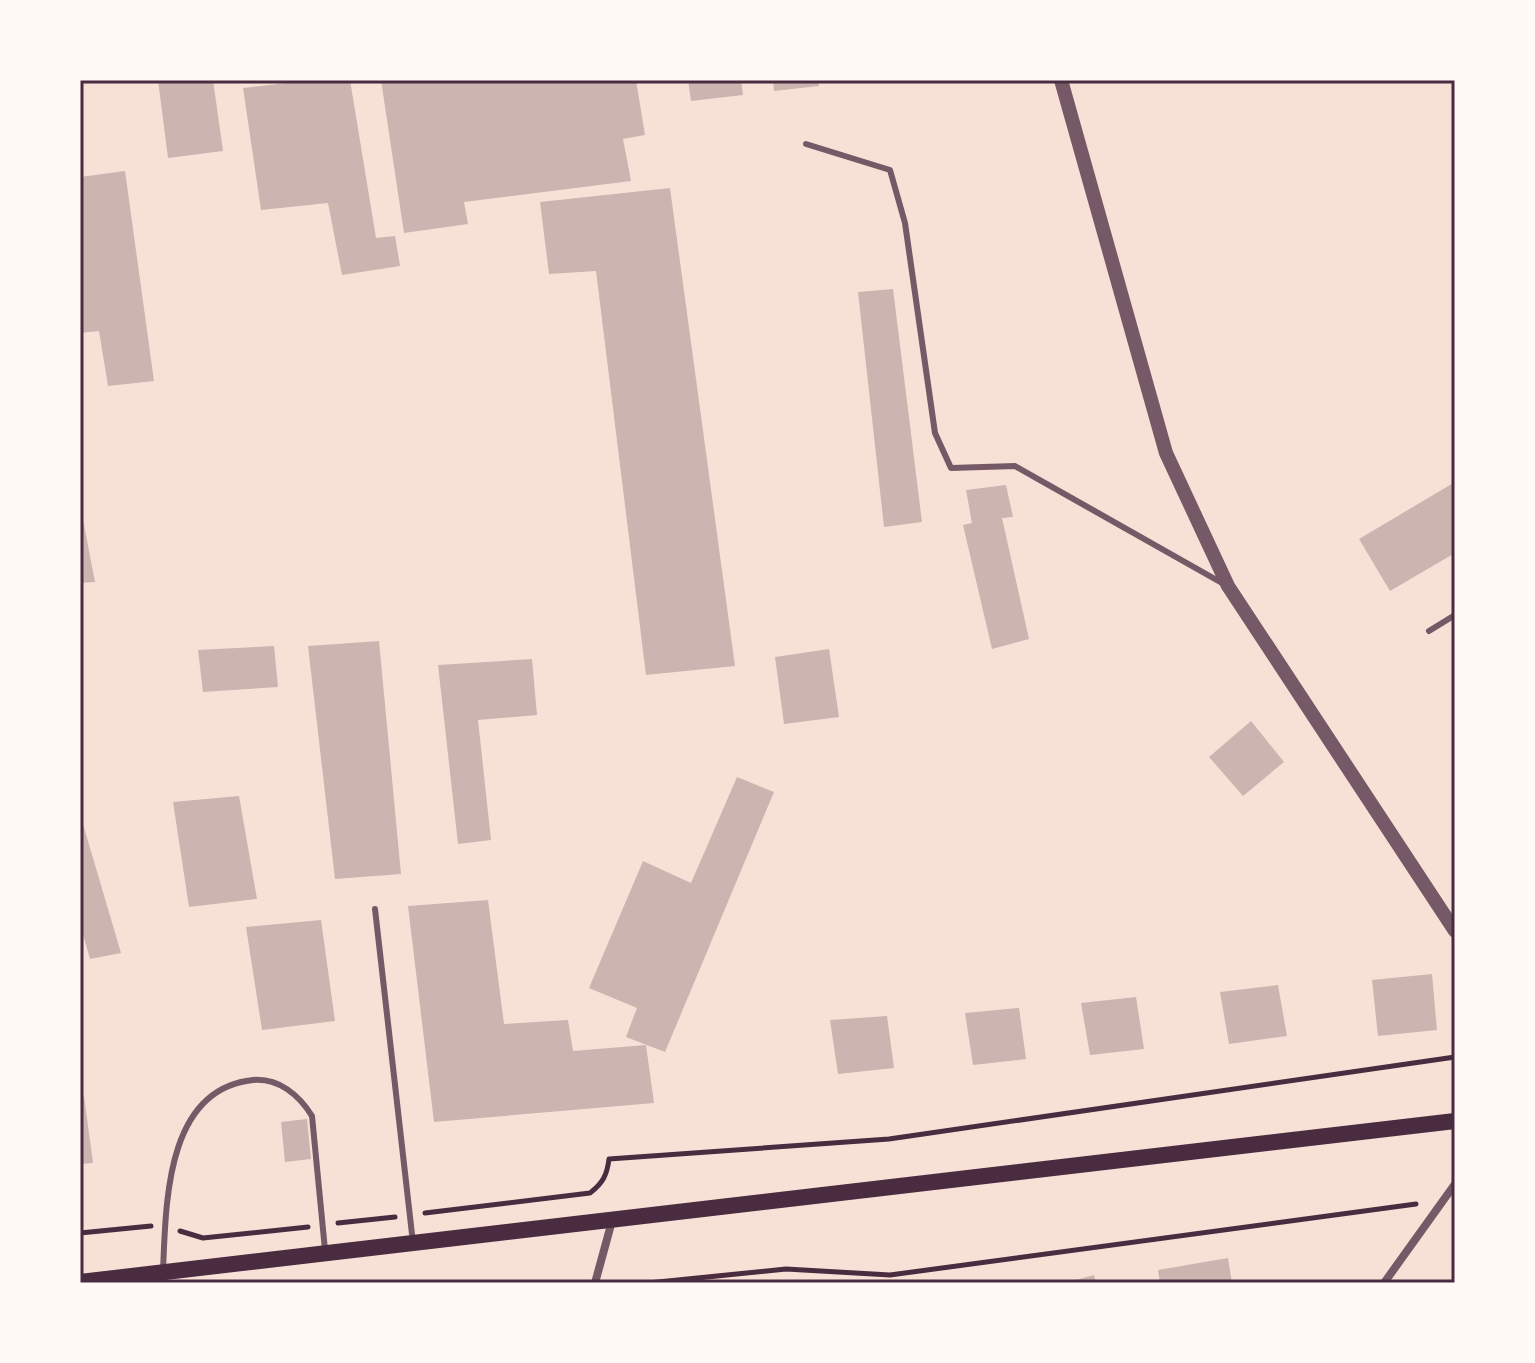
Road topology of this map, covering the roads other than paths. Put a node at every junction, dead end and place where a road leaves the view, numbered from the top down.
1 (1061, 80) edge
2 (806, 144) dead end
3 (1228, 586) junction
4 (1455, 615) edge
5 (1429, 631) dead end
6 (375, 909) dead end
7 (1455, 931) edge
8 (1455, 1121) edge
9 (1455, 1184) edge
10 (612, 1220) junction
11 (413, 1243) junction
12 (325, 1254) junction
13 (163, 1273) junction
14 (80, 1282) edge
15 (595, 1283) edge
16 (1384, 1283) edge

1 - 3 street
2 - 3 lane
3 - 7 street
4 - 5 lane
6 - 11 lane
8 - 10 main road
9 - 16 street
10 - 11 main road
10 - 15 street
11 - 12 main road
12 - 13 main road
12 - 13 lane
13 - 14 main road

